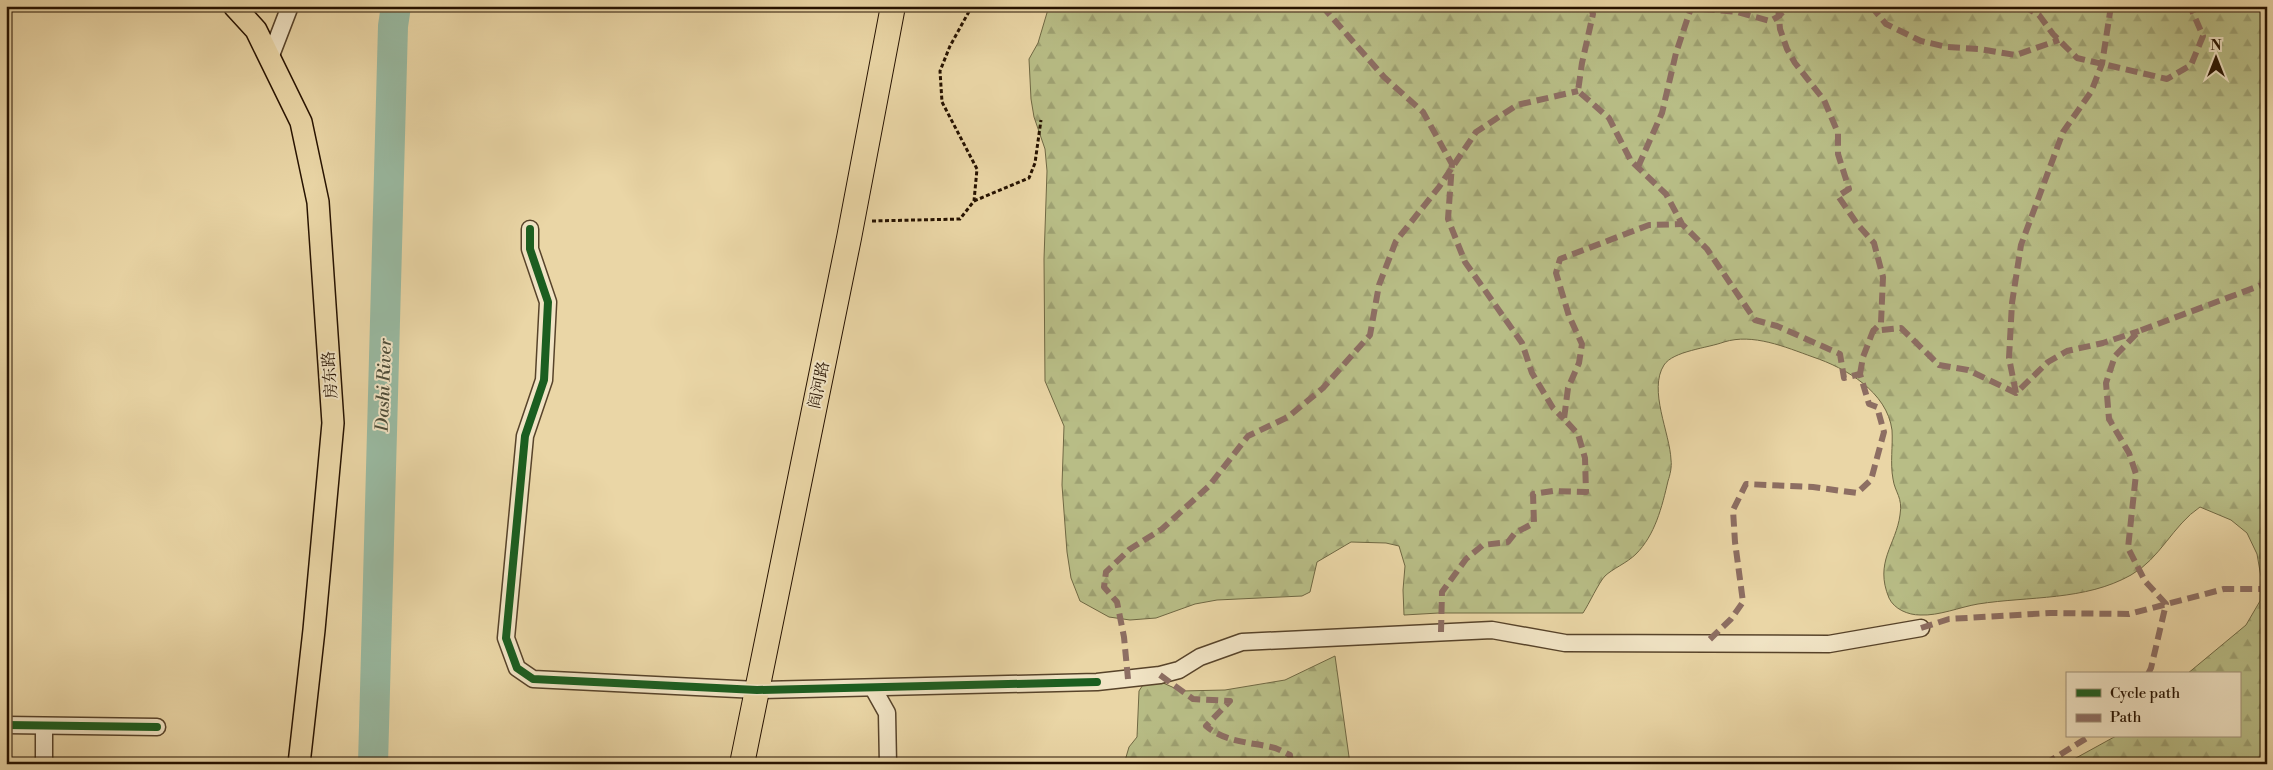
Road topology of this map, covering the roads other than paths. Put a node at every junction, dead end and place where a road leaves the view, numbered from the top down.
1 (234, 6) edge
2 (290, 6) edge
3 (894, 6) edge
4 (270, 58) junction
5 (530, 229) dead end
6 (1921, 628) dead end
7 (873, 688) junction
8 (757, 690) junction
9 (6, 725) edge
10 (44, 726) junction
11 (157, 727) dead end
12 (44, 764) edge
13 (299, 764) edge
14 (742, 764) edge
15 (888, 764) edge

1 - 4 main road, 房东路
2 - 4 street
3 - 8 highway, 阎河路
4 - 13 main road, 房东路
5 - 8 street
6 - 7 street
7 - 8 street
7 - 15 street
8 - 14 highway, 阎河路
9 - 10 street
10 - 11 street
10 - 12 street

